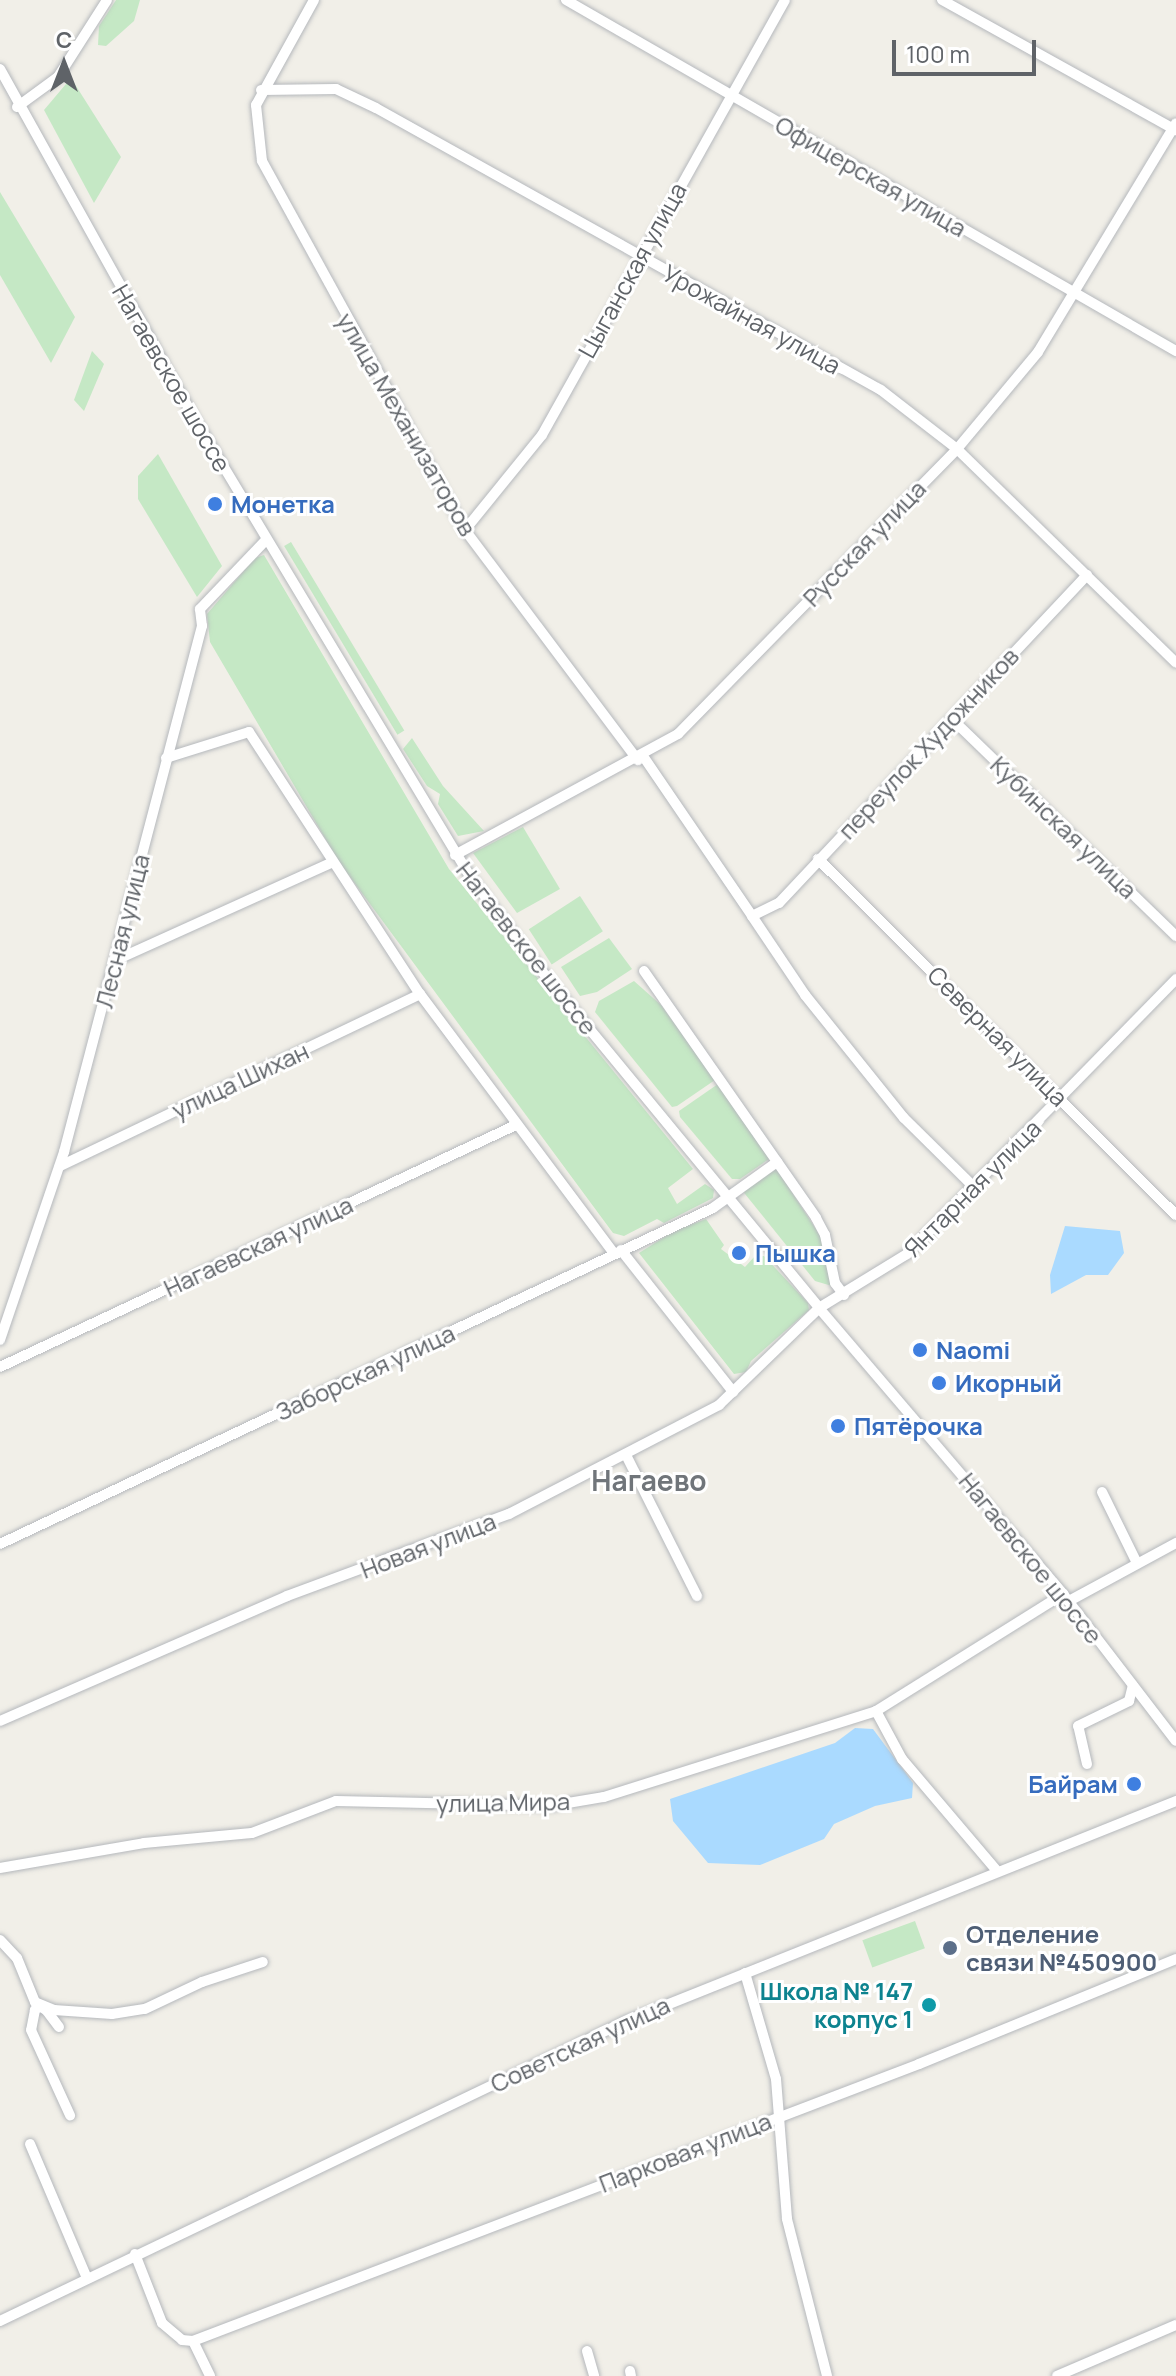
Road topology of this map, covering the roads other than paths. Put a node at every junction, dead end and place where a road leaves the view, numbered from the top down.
1 (107, 0) edge
2 (314, 0) edge
3 (566, 0) edge
4 (785, 0) edge
5 (942, 0) edge
6 (0, 69) edge
7 (261, 90) junction
8 (732, 96) junction
9 (17, 107) junction
10 (1175, 127) edge
11 (639, 257) junction
12 (1075, 292) junction
13 (1176, 351) edge
14 (957, 449) junction
15 (465, 530) junction
16 (266, 540) junction
17 (1087, 575) junction
18 (1176, 663) edge
19 (952, 719) junction
20 (166, 758) junction
21 (640, 758) junction
22 (455, 855) junction
23 (818, 859) junction
24 (331, 863) junction
25 (752, 916) junction
26 (1176, 936) edge
27 (116, 960) junction
28 (644, 971) dead end
29 (1176, 979) edge
30 (420, 994) junction
31 (1062, 1099) junction
32 (516, 1125) junction
33 (777, 1162) junction
34 (60, 1166) junction
35 (974, 1187) junction
36 (727, 1196) junction
37 (1176, 1215) edge
38 (618, 1252) junction
39 (844, 1295) junction
40 (819, 1308) junction
41 (0, 1340) edge
42 (0, 1367) edge
43 (733, 1392) junction
44 (626, 1455) junction
45 (1102, 1492) dead end
46 (1176, 1543) edge
47 (0, 1544) edge
48 (1137, 1563) junction
49 (697, 1596) dead end
50 (1066, 1597) junction
51 (1133, 1685) junction
52 (876, 1711) junction
53 (0, 1721) edge
54 (1176, 1741) edge
55 (1087, 1764) dead end
56 (1176, 1801) edge
57 (0, 1868) edge
58 (996, 1870) junction
59 (0, 1940) edge
60 (1176, 1959) edge
61 (263, 1962) dead end
62 (745, 1973) junction
63 (39, 2006) junction
64 (59, 2027) dead end
65 (70, 2115) dead end
66 (776, 2117) junction
67 (30, 2144) dead end
68 (135, 2254) junction
69 (87, 2278) junction
70 (0, 2321) edge
71 (1176, 2325) edge
72 (193, 2341) junction
73 (587, 2351) dead end
74 (210, 2376) edge
75 (594, 2376) edge
76 (827, 2376) edge
77 (1057, 2376) edge

1 - 9 street
2 - 7 street
3 - 8 street, Офицерская улица
4 - 8 street, Цыганская улица
5 - 10 street
6 - 9 street, Нагаевское шоссе
7 - 11 street, Урожайная улица
7 - 15 street, улица Механизаторов
8 - 11 street, Цыганская улица
8 - 12 street, Офицерская улица
9 - 16 street, Нагаевское шоссе
10 - 12 street, Русская улица
11 - 14 street, Урожайная улица
11 - 15 street, Цыганская улица
12 - 13 street, Офицерская улица
12 - 14 street, Русская улица
14 - 17 street, Урожайная улица
14 - 21 street, Русская улица
15 - 21 street, улица Механизаторов
16 - 20 street, Лесная улица
16 - 22 street, Нагаевское шоссе
17 - 18 street, Урожайная улица
17 - 19 street, переулок Художников
19 - 23 street, переулок Художников
19 - 26 street, Кубинская улица
20 - 24 street
20 - 27 street, Лесная улица
21 - 22 street, Русская улица
21 - 25 street, улица Механизаторов
22 - 36 street, Нагаевское шоссе
23 - 25 street, переулок Художников
23 - 31 street, Северная улица
24 - 27 street
24 - 30 street
25 - 35 street, улица Механизаторов
27 - 34 street, Лесная улица
28 - 33 street
29 - 31 street, Янтарная улица
30 - 32 street
30 - 34 street, улица Шихан
31 - 35 street, Янтарная улица
31 - 37 street, Северная улица
32 - 38 street
32 - 42 street, Нагаевская улица
33 - 36 street, Заборская улица
33 - 39 street
34 - 41 street, Лесная улица
35 - 39 street, Янтарная улица
36 - 38 street, Заборская улица
36 - 40 street, Нагаевское шоссе
38 - 43 street
38 - 47 street, Заборская улица
39 - 40 street, Янтарная улица
40 - 43 street, Новая улица
40 - 50 street, Нагаевское шоссе
43 - 44 street, Новая улица
44 - 49 street
44 - 53 street, Новая улица
45 - 48 street
46 - 48 street, улица Мира
48 - 50 street, улица Мира
50 - 51 street, Нагаевское шоссе
50 - 52 street, улица Мира
51 - 54 street, Нагаевское шоссе
51 - 55 street
52 - 57 street, улица Мира
52 - 58 street
56 - 58 street, Советская улица
58 - 62 street, Советская улица
59 - 63 street
60 - 66 street, Парковая улица
61 - 63 street
62 - 66 street
62 - 68 street, Советская улица
63 - 64 street
63 - 65 street
66 - 72 street, Парковая улица
66 - 76 street
67 - 69 street
68 - 69 street, Советская улица
68 - 72 street
69 - 70 street, Советская улица
71 - 77 street
72 - 74 street
73 - 75 street

